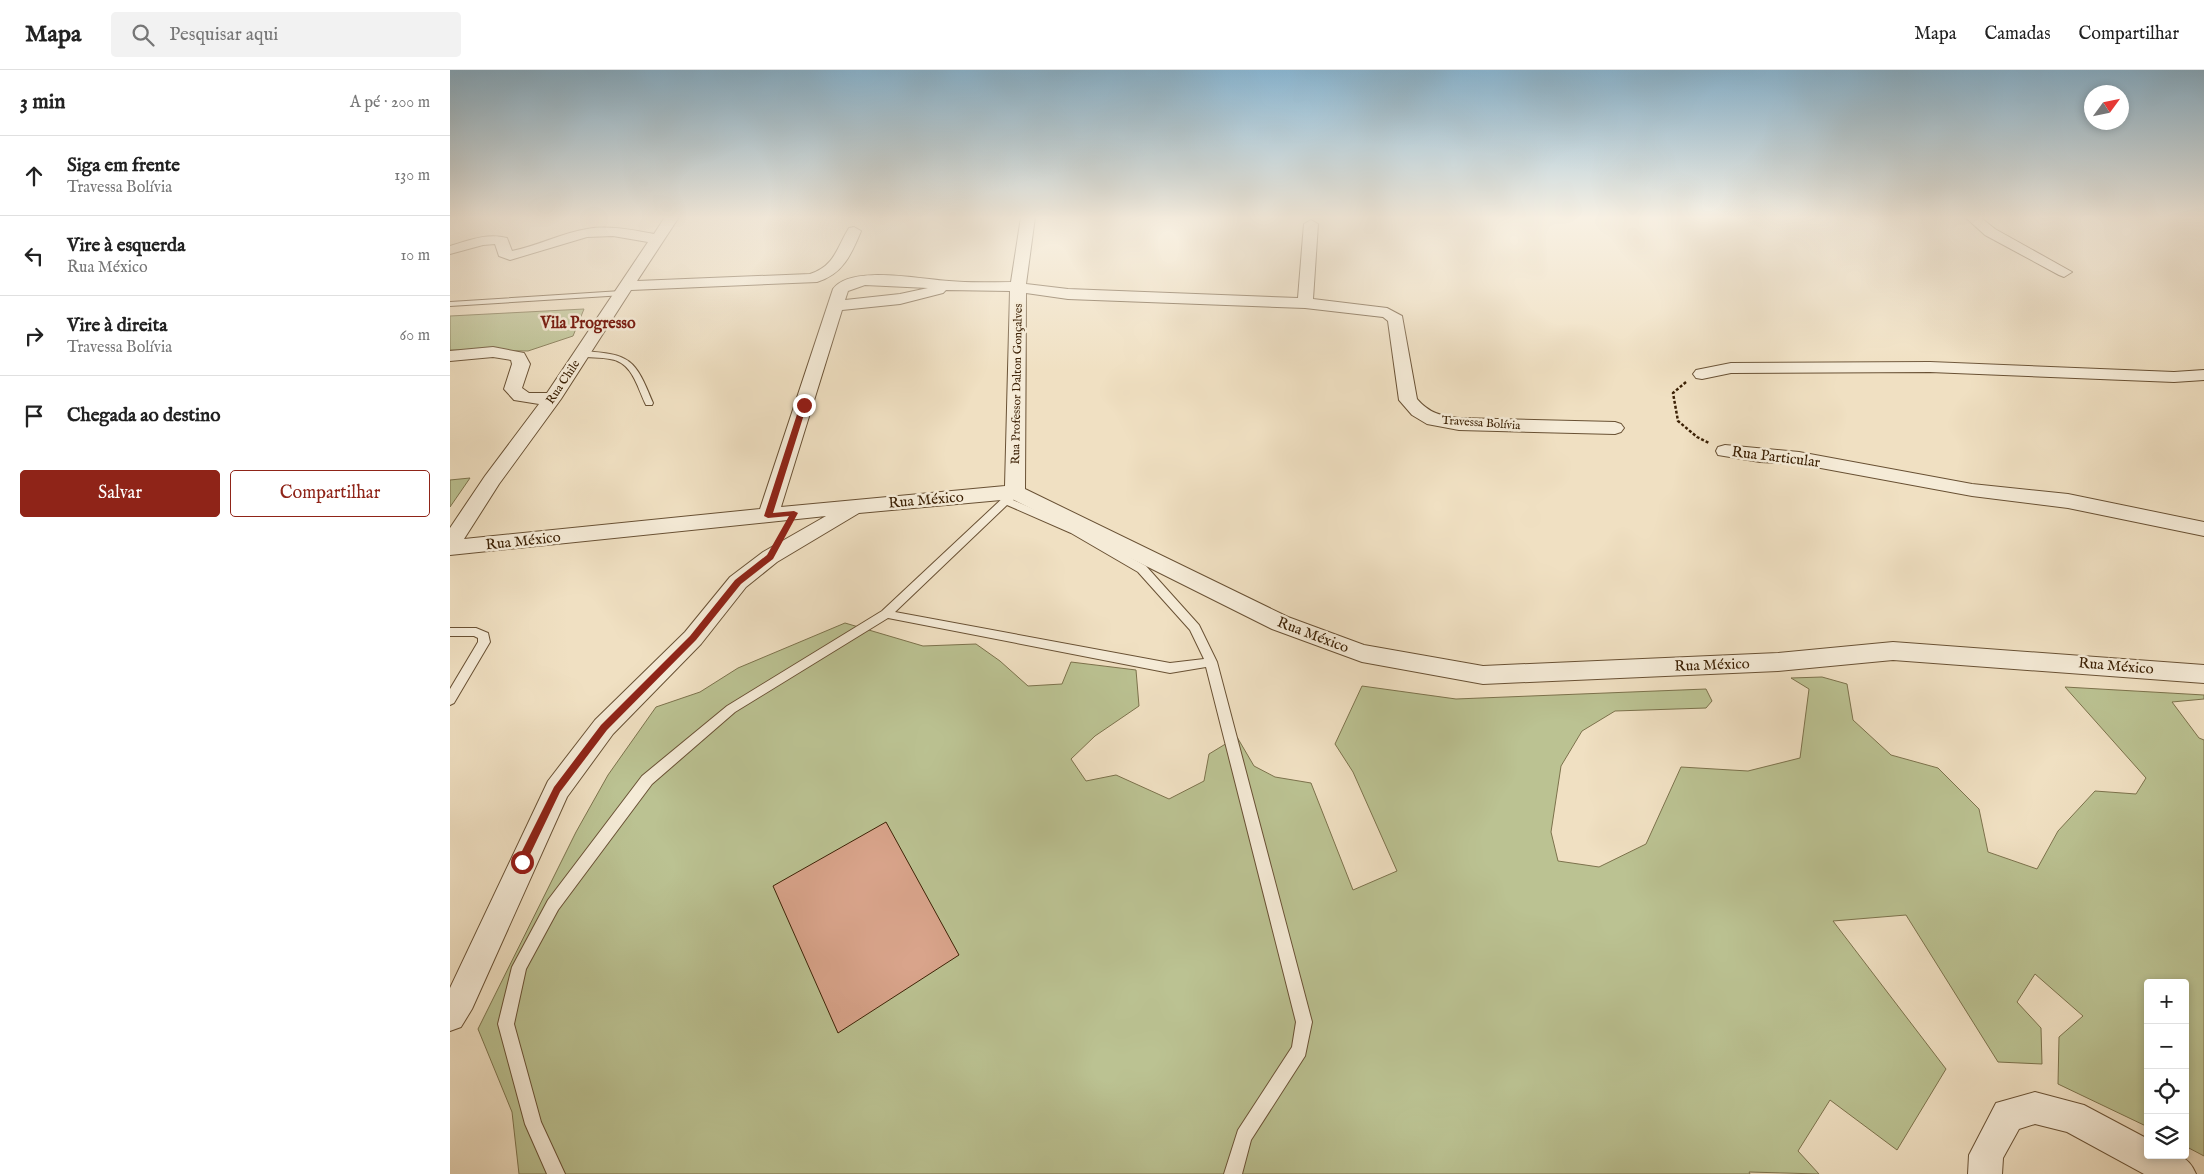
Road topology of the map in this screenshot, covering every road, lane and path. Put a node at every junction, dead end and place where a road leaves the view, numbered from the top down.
1 (637, 269) edge
2 (835, 269) edge
3 (1021, 269) edge
4 (1308, 269) edge
5 (2058, 269) edge
6 (2064, 272) dead end
7 (949, 286) junction
8 (1018, 287) junction
9 (623, 290) junction
10 (450, 304) edge
11 (1305, 304) junction
12 (836, 306) junction
13 (582, 354) junction
14 (450, 356) edge
15 (1702, 374) joint
16 (2204, 375) edge
17 (552, 398) junction
18 (649, 403) dead end
19 (1616, 428) dead end
20 (1725, 451) joint
21 (1010, 497) junction
22 (858, 506) junction
23 (794, 513) junction
24 (768, 516) junction
25 (2204, 529) edge
26 (450, 544) edge
27 (450, 548) edge
28 (770, 557) junction
29 (886, 614) junction
30 (450, 632) edge
31 (1211, 662) junction
32 (2204, 674) edge
33 (450, 700) edge
34 (450, 1016) edge
35 (1985, 1164) edge
36 (556, 1174) edge
37 (1233, 1174) edge
38 (2179, 1174) edge

1 - 9 street, Rua Chile
2 - 9 street
3 - 8 street, Rua Professor Dalton Gonçalves
4 - 11 street
5 - 6 street
7 - 8 street, Travessa Bolívia
7 - 12 street, Travessa Bolívia
7 - 12 street, Travessa Bolívia
8 - 11 street, Travessa Bolívia
8 - 21 street, Rua Professor Dalton Gonçalves
9 - 10 lane
9 - 13 street, Rua Chile
11 - 19 street, Travessa Bolívia
12 - 24 street, Travessa Bolívia
13 - 17 street, Rua Chile
13 - 18 lane
14 - 17 street
15 - 16 street
15 - 20 path, Rua Particular
17 - 26 street, Rua Chile
20 - 25 street, Rua Particular
21 - 22 street, Rua México
21 - 29 lane
21 - 31 lane
21 - 32 street, Rua México
22 - 23 street, Rua México
22 - 28 street
23 - 24 street, Rua México
23 - 28 street
24 - 27 street, Rua México
28 - 34 street
29 - 31 lane
29 - 36 lane
30 - 33 lane
31 - 37 lane
35 - 38 street

